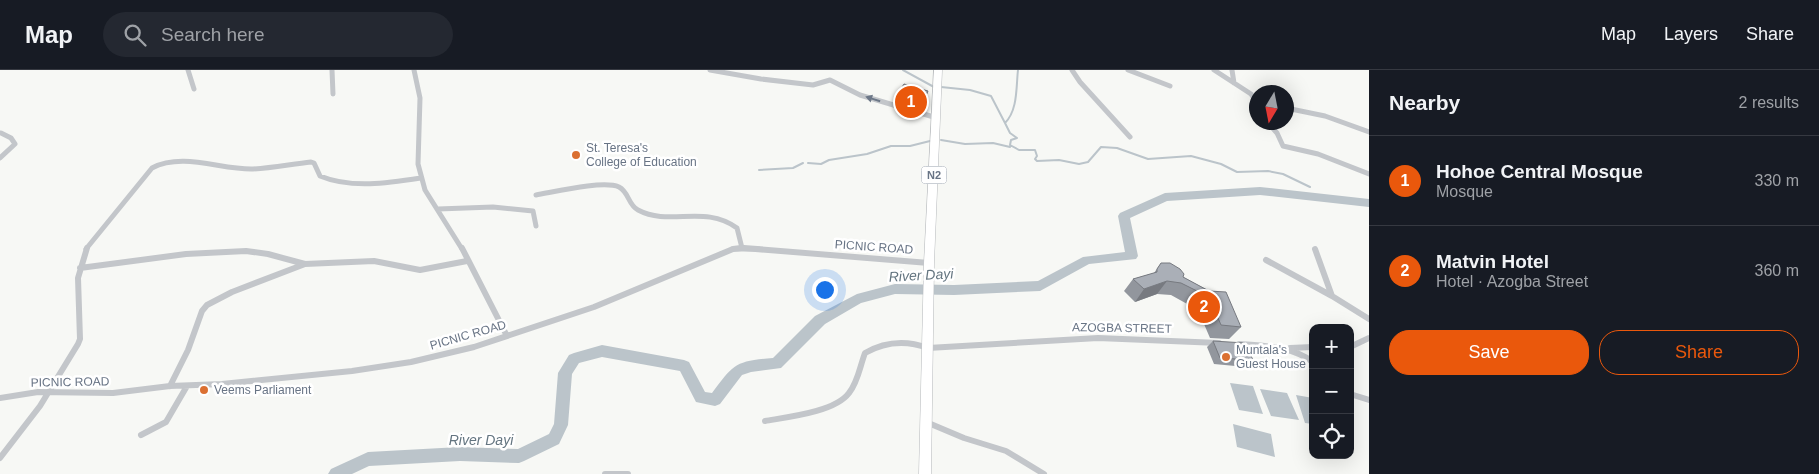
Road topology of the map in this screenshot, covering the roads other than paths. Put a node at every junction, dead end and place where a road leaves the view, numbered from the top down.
1 (188, 70) edge
2 (332, 70) edge
3 (414, 70) edge
4 (710, 70) edge
5 (938, 70) edge
6 (1072, 70) edge
7 (1128, 70) edge
8 (1214, 70) edge
9 (1232, 70) edge
10 (1234, 83) junction
11 (1170, 86) dead end
12 (194, 89) dead end
13 (1249, 93) edge
14 (333, 94) dead end
15 (1294, 110) edge
16 (937, 118) junction
17 (1274, 130) edge
18 (1369, 132) edge
19 (1, 134) edge
20 (1130, 137) dead end
21 (0, 158) edge
22 (1369, 174) edge
23 (421, 178) junction
24 (536, 195) dead end
25 (438, 209) junction
26 (536, 226) dead end
27 (742, 248) junction
28 (1315, 249) dead end
29 (1266, 260) dead end
30 (467, 261) junction
31 (929, 263) junction
32 (305, 264) junction
33 (80, 268) junction
34 (1332, 296) junction
35 (1369, 319) edge
36 (507, 336) junction
37 (1369, 338) edge
38 (1224, 343) edge
39 (1234, 344) edge
40 (1354, 346) edge
41 (928, 348) junction
42 (1283, 348) junction
43 (1309, 348) edge
44 (1309, 360) edge
45 (170, 386) junction
46 (187, 386) junction
47 (51, 392) junction
48 (1354, 395) edge
49 (0, 398) edge
50 (1369, 400) edge
51 (765, 421) dead end
52 (926, 422) junction
53 (141, 435) dead end
54 (0, 458) edge
55 (604, 474) edge
56 (628, 474) edge
57 (925, 474) edge
58 (1044, 474) edge

1 - 12 street
2 - 14 street
3 - 23 street
16 -> 4 street
5 - 16 highway, N2
6 - 20 street
7 - 11 street
8 - 10 street
9 - 10 street
10 - 13 street
15 - 18 street
16 - 31 highway, N2
17 - 22 street
19 - 21 street
23 - 25 street
23 - 33 street
24 - 27 street
25 - 26 street
25 - 30 street
27 - 31 street, PICNIC ROAD
27 - 36 street, PICNIC ROAD
28 - 34 street
29 - 34 street
30 - 32 street
30 - 36 street
31 - 41 highway, N2
32 - 33 street
32 - 45 street
33 - 47 street
34 - 35 street
36 - 46 street, PICNIC ROAD
37 - 40 street
38 - 41 street, AZOGBA STREET
39 - 42 street
41 - 51 street, AZOGBA STREET
41 - 52 highway, N2
42 - 43 street
42 - 44 street
45 - 46 street, PICNIC ROAD
45 - 47 street, PICNIC ROAD
46 - 53 street
47 - 49 street, PICNIC ROAD
47 - 54 street
48 - 50 street
52 - 57 highway, N2
52 - 58 street
55 - 56 street

